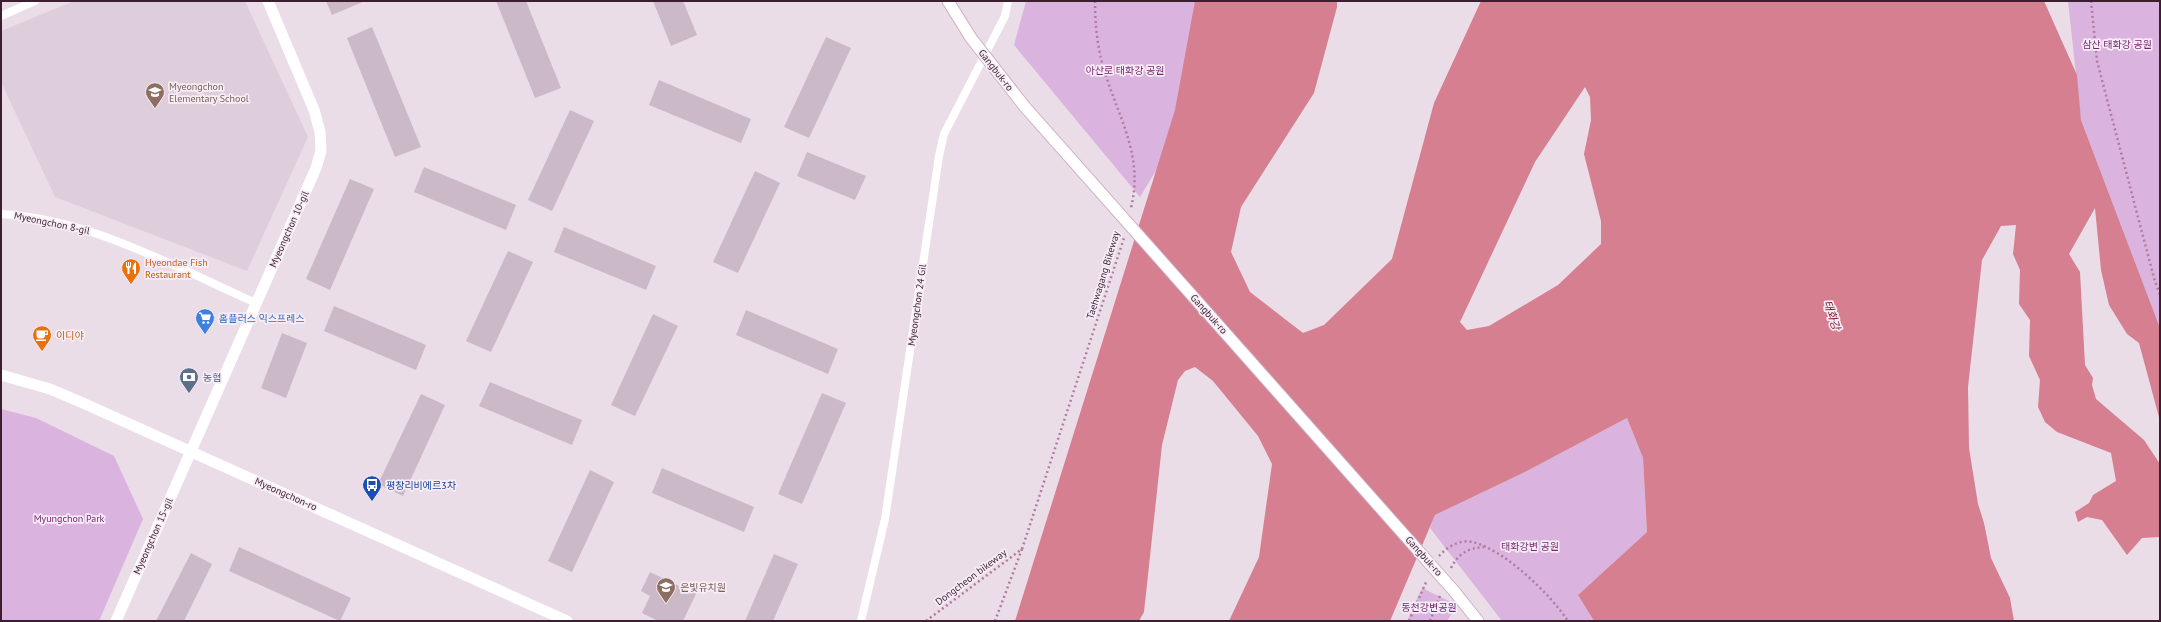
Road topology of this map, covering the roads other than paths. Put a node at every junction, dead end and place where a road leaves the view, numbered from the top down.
1 (35, 1) edge
2 (268, 1) edge
3 (1008, 1) edge
4 (949, 3) edge
5 (1, 16) edge
6 (1, 214) edge
7 (256, 303) junction
8 (1, 376) edge
9 (190, 452) junction
10 (116, 621) edge
11 (567, 621) edge
12 (861, 621) edge
13 (1478, 621) edge

1 - 5 lane
2 - 7 street, Myeongchon 10-gil
3 - 12 lane, Myeongchon 24 Gil
4 - 13 street, Gangbuk-ro, bridge
6 - 7 lane, Myeongchon 8-gil
7 - 9 street, Myeongchon 10-gil
8 - 9 street, Myeongchon-ro
9 - 10 street, Myeongchon 15-gil
9 - 11 street, Myeongchon-ro

